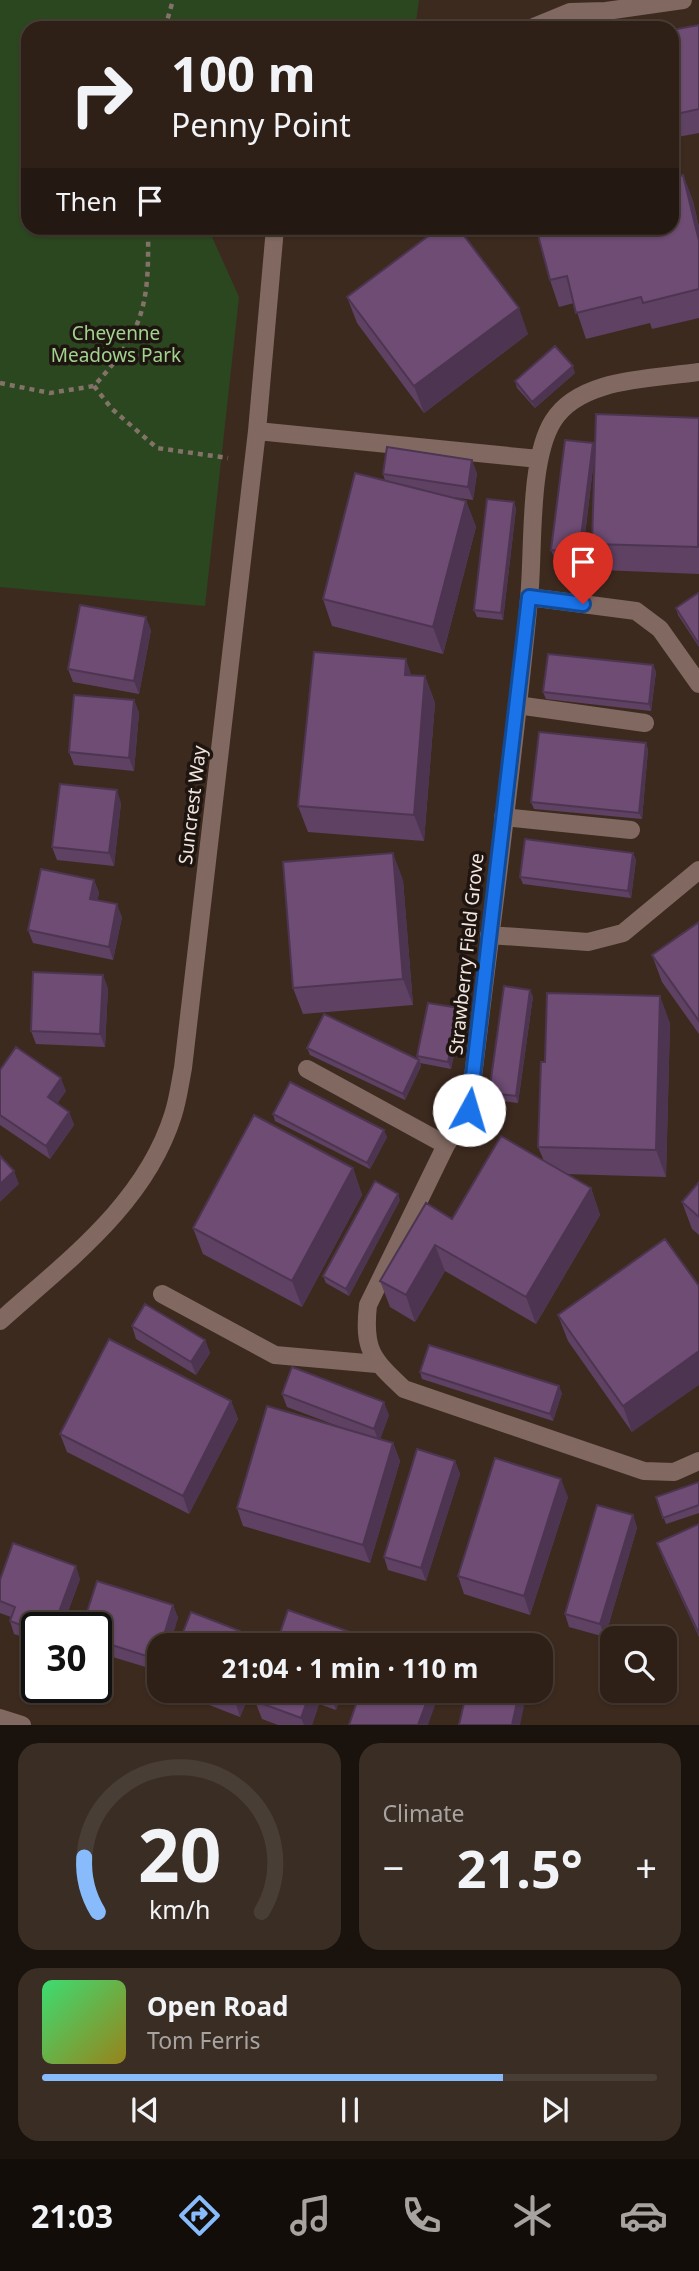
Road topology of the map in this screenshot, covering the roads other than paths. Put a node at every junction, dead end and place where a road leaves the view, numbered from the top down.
1 (683, 0) edge
2 (605, 6) edge
3 (548, 21) edge
4 (274, 235) edge
5 (699, 372) edge
6 (257, 430) junction
7 (539, 459) junction
8 (529, 597) junction
9 (699, 684) edge
10 (517, 705) junction
11 (645, 723) dead end
12 (503, 817) junction
13 (631, 830) dead end
14 (699, 870) edge
15 (489, 935) junction
16 (307, 1069) dead end
17 (446, 1145) junction
18 (162, 1294) dead end
19 (0, 1321) edge
20 (377, 1364) junction
21 (699, 1461) edge
22 (0, 1718) edge
23 (22, 1725) edge

1 - 2 street
2 - 3 street
4 - 6 street, Suncrest Way
5 - 7 street, Strawberry Field Grove
6 - 7 street
6 - 19 street, Suncrest Way
7 - 8 street, Strawberry Field Grove
8 - 9 street
8 - 10 street, Strawberry Field Grove
10 - 11 street
10 - 12 street, Strawberry Field Grove
12 - 13 street
12 - 15 street, Strawberry Field Grove
14 - 15 street
15 - 17 street, Strawberry Field Grove
16 - 17 street
17 - 20 street, Strawberry Field Grove
18 - 20 street
20 - 21 street, Strawberry Field Grove
22 - 23 street

